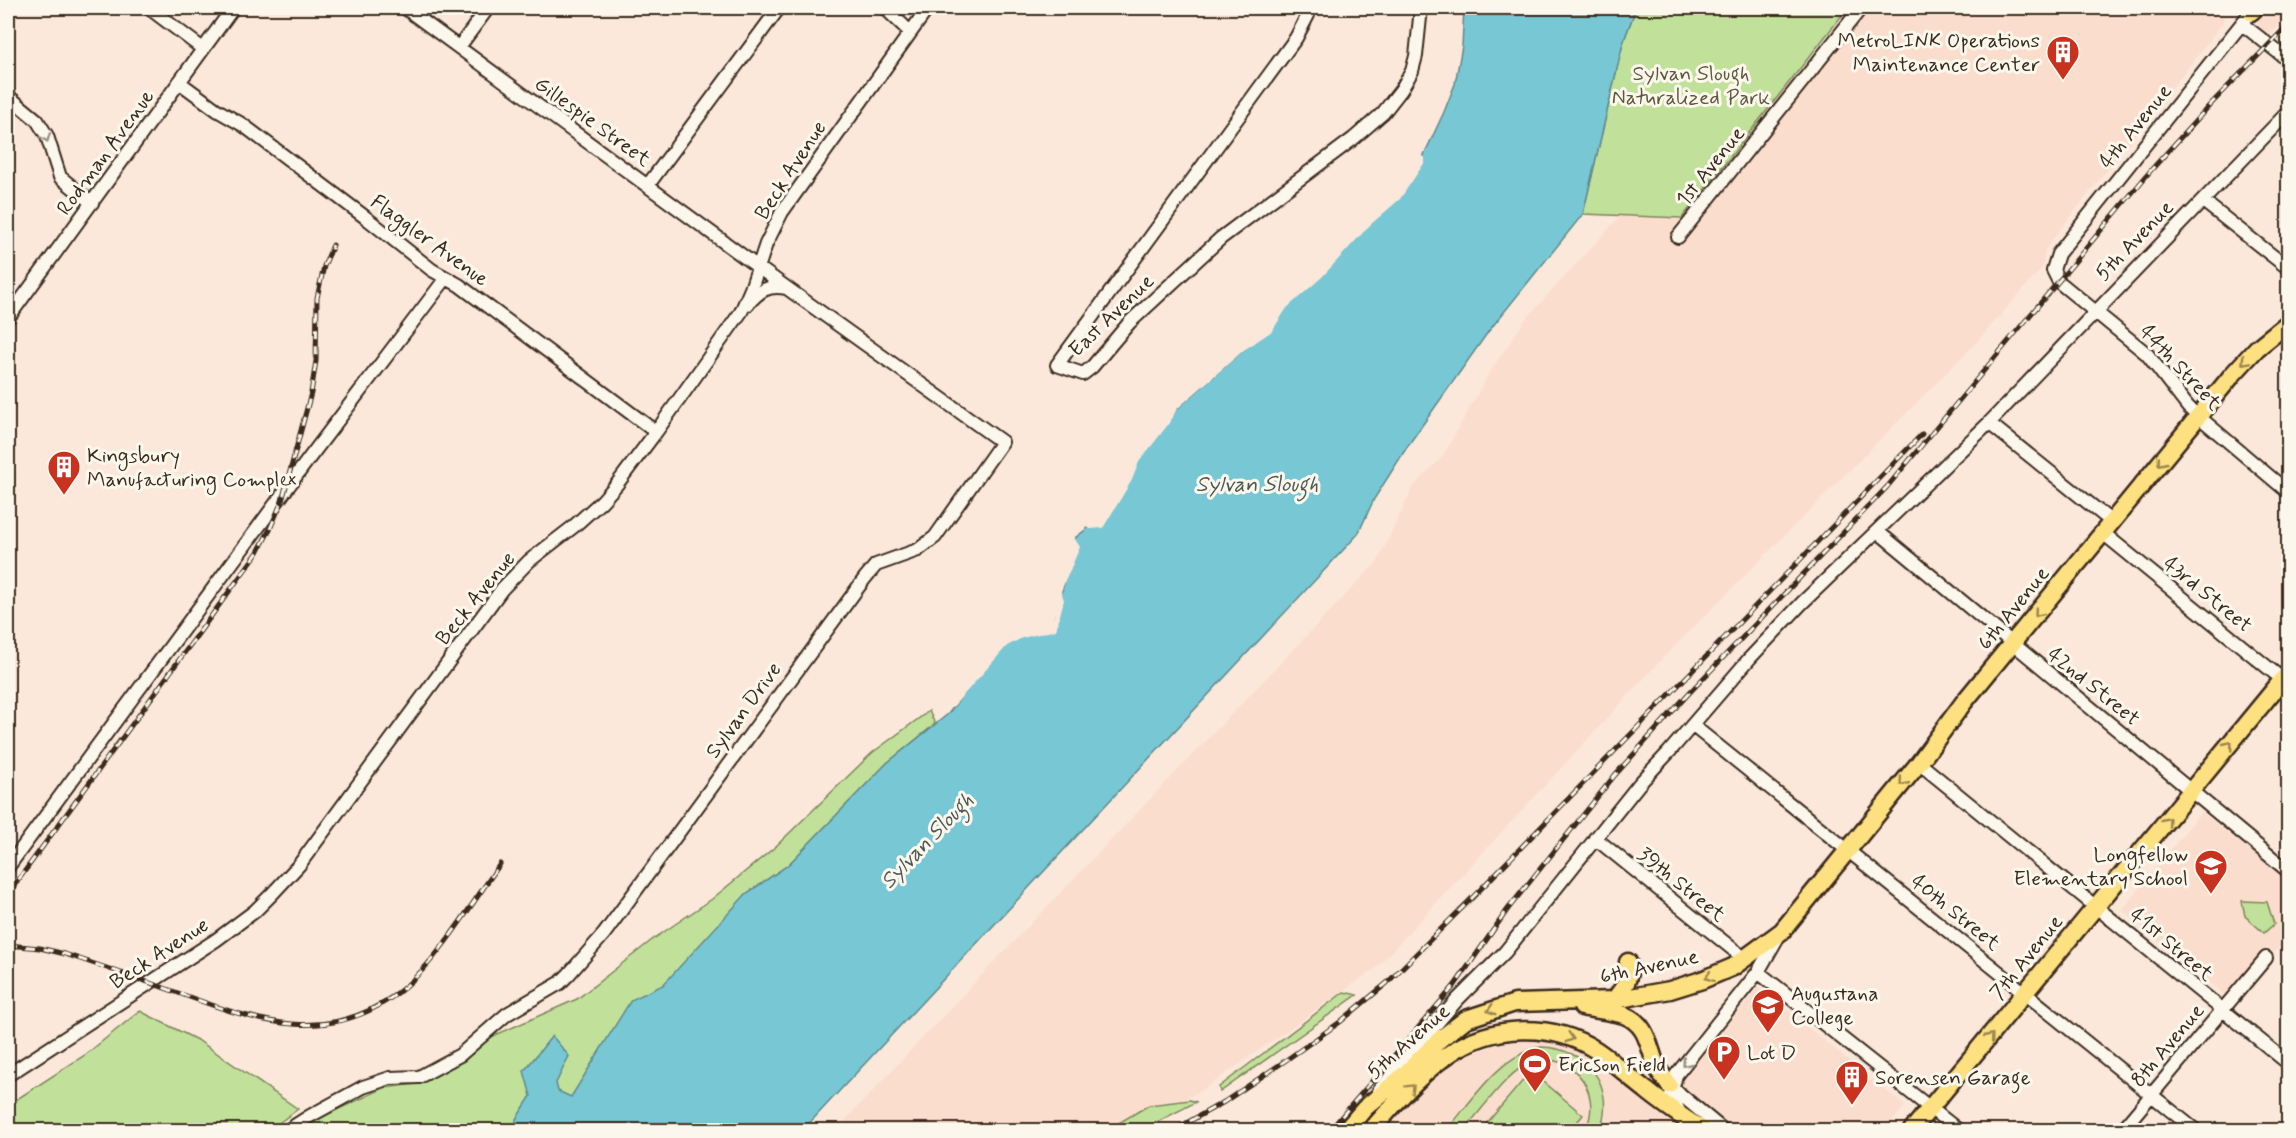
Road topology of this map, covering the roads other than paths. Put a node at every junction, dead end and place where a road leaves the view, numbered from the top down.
1 (149, 8) edge
2 (233, 8) edge
3 (405, 8) edge
4 (488, 8) edge
5 (779, 8) edge
6 (885, 8) edge
7 (928, 8) edge
8 (1308, 8) edge
9 (1421, 8) edge
10 (1861, 8) edge
11 (2248, 13) edge
12 (910, 32) junction
13 (459, 47) junction
14 (203, 49) junction
15 (2289, 60) edge
16 (179, 82) junction
17 (8, 96) edge
18 (2289, 112) edge
19 (648, 186) junction
20 (2203, 201) junction
21 (92, 203) junction
22 (1678, 237) dead end
23 (2053, 265) joint
24 (758, 267) junction
25 (2289, 268) edge
26 (446, 278) junction
27 (786, 288) junction
28 (2097, 311) junction
29 (739, 315) junction
30 (8, 318) edge
31 (2289, 323) edge
32 (2198, 416) junction
33 (1989, 423) junction
34 (656, 432) junction
35 (2289, 492) edge
36 (2107, 528) junction
37 (1877, 531) junction
38 (2012, 644) junction
39 (2287, 680) edge
40 (1692, 725) junction
41 (1919, 763) junction
42 (2192, 790) junction
43 (1595, 838) junction
44 (1848, 850) junction
45 (8, 867) edge
46 (2289, 871) edge
47 (2096, 906) junction
48 (1782, 931) junction
49 (2266, 958) dead end
50 (1745, 959) junction
51 (1628, 962) dead end
52 (1758, 972) junction
53 (2025, 993) junction
54 (1614, 1000) junction
55 (1548, 1001) junction
56 (2222, 1010) junction
57 (2289, 1063) edge
58 (8, 1075) edge
59 (1670, 1086) junction
60 (2152, 1095) junction
61 (1365, 1108) junction
62 (1931, 1108) junction
63 (1682, 1117) junction
64 (288, 1131) edge
65 (1346, 1131) edge
66 (1371, 1131) edge
67 (1702, 1131) edge
68 (1723, 1131) edge
69 (1912, 1131) edge
70 (1958, 1131) edge
71 (2122, 1131) edge
72 (2195, 1131) edge

1 - 14 street
2 - 14 street, Rodman Avenue
3 - 13 street, Gillespie Street
4 - 13 street
5 - 19 street
6 - 12 street
7 - 12 street, Beck Avenue
8 - 9 street, East Avenue
10 - 22 street, 1st Avenue
11 - 15 street
11 - 23 street, 4th Avenue
12 - 24 street, Beck Avenue
13 - 19 street, Gillespie Street
14 - 16 street, Rodman Avenue
16 - 21 street, Rodman Avenue
16 - 26 street, Flaggler Avenue
17 -> 21 street
18 - 20 street, 5th Avenue
19 - 24 street, Gillespie Street
20 - 25 street
20 - 28 street, 5th Avenue
21 - 30 street, Rodman Avenue
23 - 28 street, 44th Street
24 - 27 street, Sylvan Drive
24 - 29 street, Beck Avenue
26 - 34 street, Flaggler Avenue
26 - 45 street
27 - 29 street
27 - 64 street, Sylvan Drive
28 - 32 street, 44th Street
28 - 33 street, 5th Avenue
29 - 34 street, Beck Avenue
31 -> 32 main road, 6th Avenue
32 - 35 street, 44th Street
32 -> 36 main road, 6th Avenue
33 - 36 street, 43rd Street
33 - 37 street, 5th Avenue
34 - 58 street, Beck Avenue
36 -> 38 main road, 6th Avenue
36 - 39 street, 43rd Street
37 - 38 street, 42nd Street
37 - 40 street, 5th Avenue
38 - 41 main road, 6th Avenue
38 - 42 street, 42nd Street
42 -> 39 main road, 7th Avenue
40 - 43 street, 5th Avenue
40 - 44 street, 40th Street
41 -> 44 main road, 6th Avenue
41 - 47 street, 41st Street
42 - 46 street, 42nd Street
47 -> 42 main road, 7th Avenue
43 - 50 street, 39th Street
43 - 61 street, 5th Avenue
44 - 48 main road, 6th Avenue
44 - 53 street, 40th Street
47 - 53 main road, 7th Avenue
47 - 56 street, 41st Street
48 - 50 main road, 6th Avenue
48 - 52 street, 6th Avenue
49 - 56 street, 8th Avenue
50 -> 54 main road, 6th Avenue
51 - 54 main road
52 -> 59 street, 6th Avenue
52 - 62 street
53 - 60 street, 40th Street
62 -> 53 main road, 7th Avenue
54 - 55 main road, 6th Avenue
55 - 59 main road
55 -> 61 main road, 5th Avenue
56 - 57 street, 41st Street
56 - 60 street, 8th Avenue
59 - 63 street
59 - 68 street
60 - 71 street, 8th Avenue
60 - 72 street, 40th Street
61 - 65 main road, 5th Avenue
62 - 69 main road, 7th Avenue
62 - 70 street
66 -> 63 main road, 5th Avenue
63 - 67 main road, 5th Avenue

